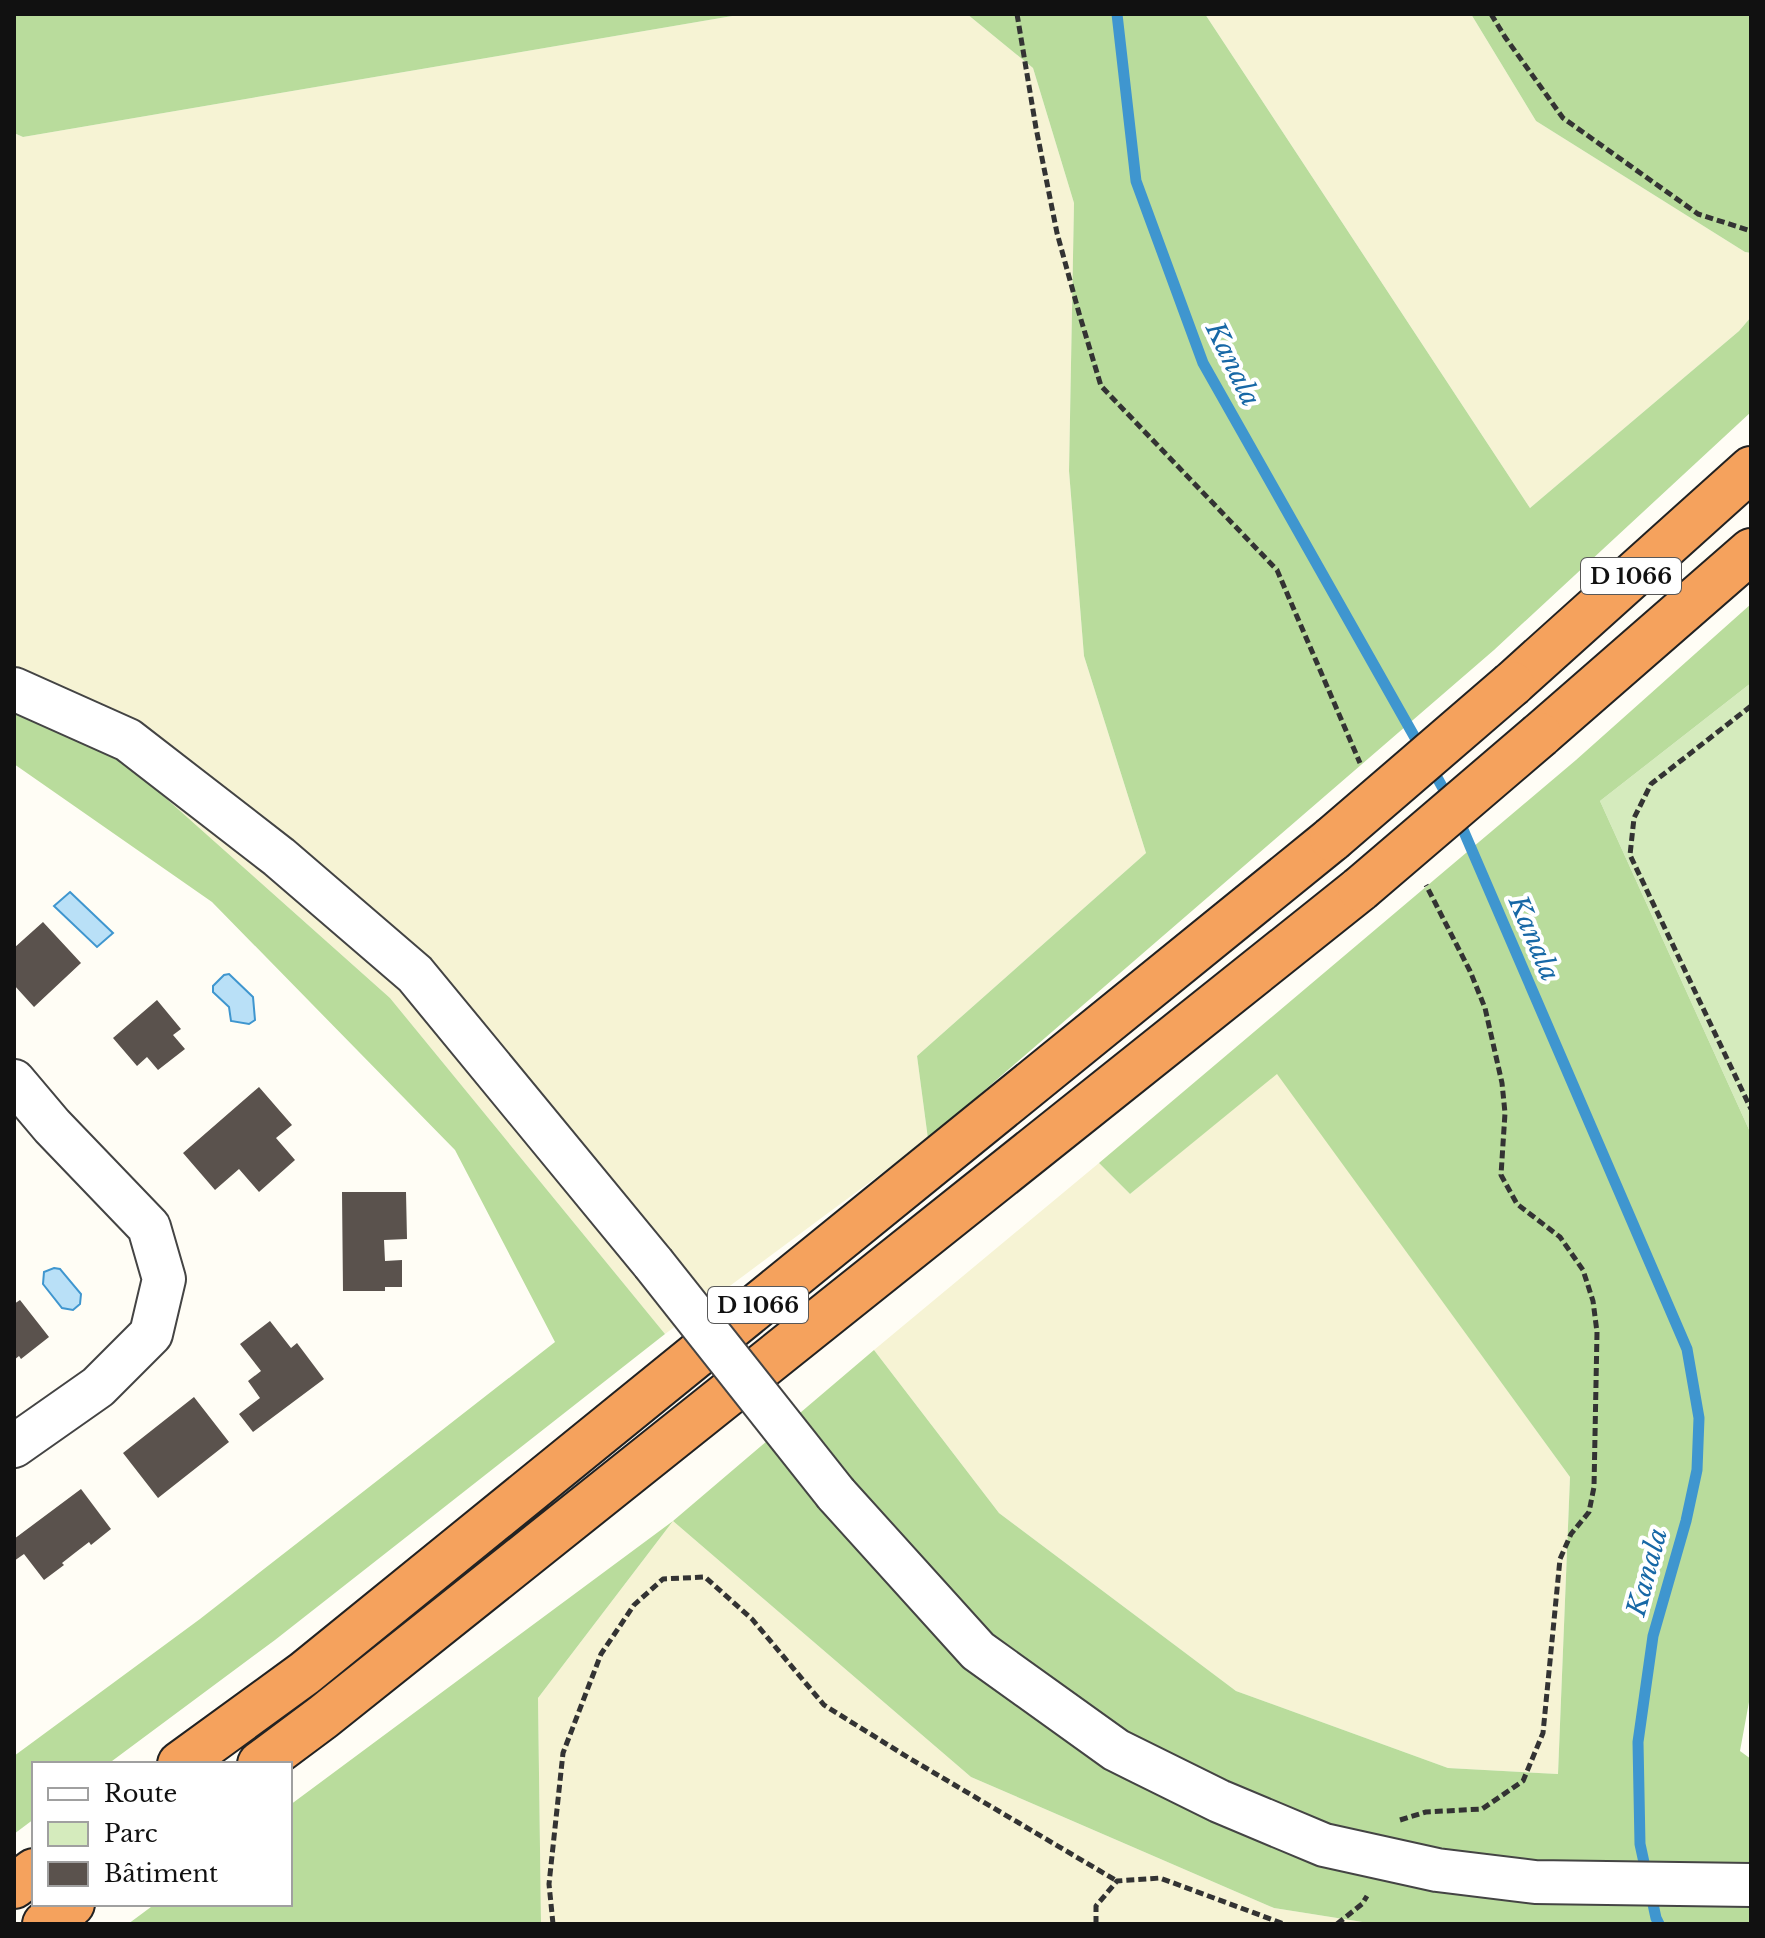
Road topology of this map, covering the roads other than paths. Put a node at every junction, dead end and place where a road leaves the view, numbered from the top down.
1 (1751, 469) edge
2 (1751, 551) edge
3 (14, 689) edge
4 (14, 1081) edge
5 (14, 1446) edge
6 (183, 1762) edge
7 (263, 1762) edge
8 (32, 1872) edge
9 (1742, 1885) edge
10 (14, 1886) edge
11 (69, 1906) edge
12 (45, 1924) edge

1 - 6 highway, D 1066, bridge
2 - 7 highway, D 1066, bridge
3 - 9 street, bridge
4 - 5 street
8 - 10 highway
11 - 12 highway

